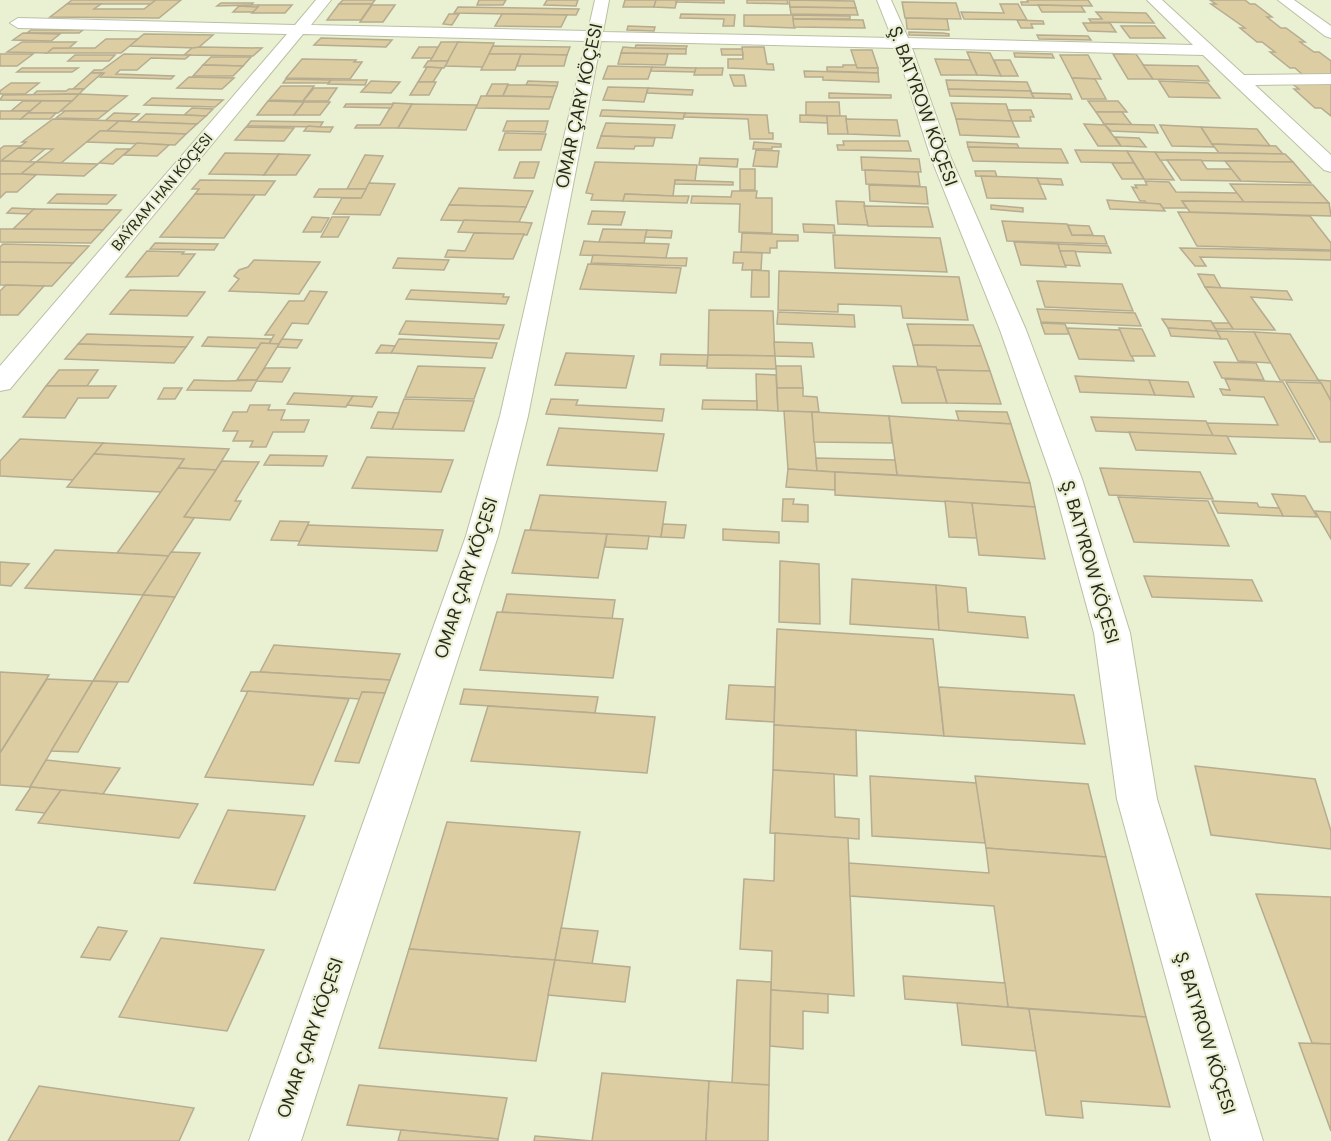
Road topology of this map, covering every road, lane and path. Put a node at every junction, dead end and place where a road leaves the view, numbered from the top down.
1 (324, 0) edge
2 (602, 0) edge
3 (884, 0) edge
4 (1154, 0) edge
5 (1285, 0) edge
6 (41, 6) dead end
7 (301, 28) junction
8 (1331, 33) edge
9 (594, 37) junction
10 (902, 43) junction
11 (1208, 50) junction
12 (1331, 79) edge
13 (1240, 80) junction
14 (1331, 166) edge
15 (0, 383) edge
16 (275, 1141) edge
17 (1238, 1141) edge

1 - 7 street, BAÝRAM HAN KÖÇESI
2 - 9 street, OMAR ÇARY KÖÇESI
3 - 10 street, Ş. BATYROW KÖÇESI
4 - 11 street
5 - 8 street
6 - 7 street
7 - 9 street
7 - 15 street, BAÝRAM HAN KÖÇESI
9 - 10 street
9 - 16 street, OMAR ÇARY KÖÇESI
10 - 11 street
10 - 17 street, Ş. BATYROW KÖÇESI
11 - 13 street
12 - 13 street
13 - 14 street

